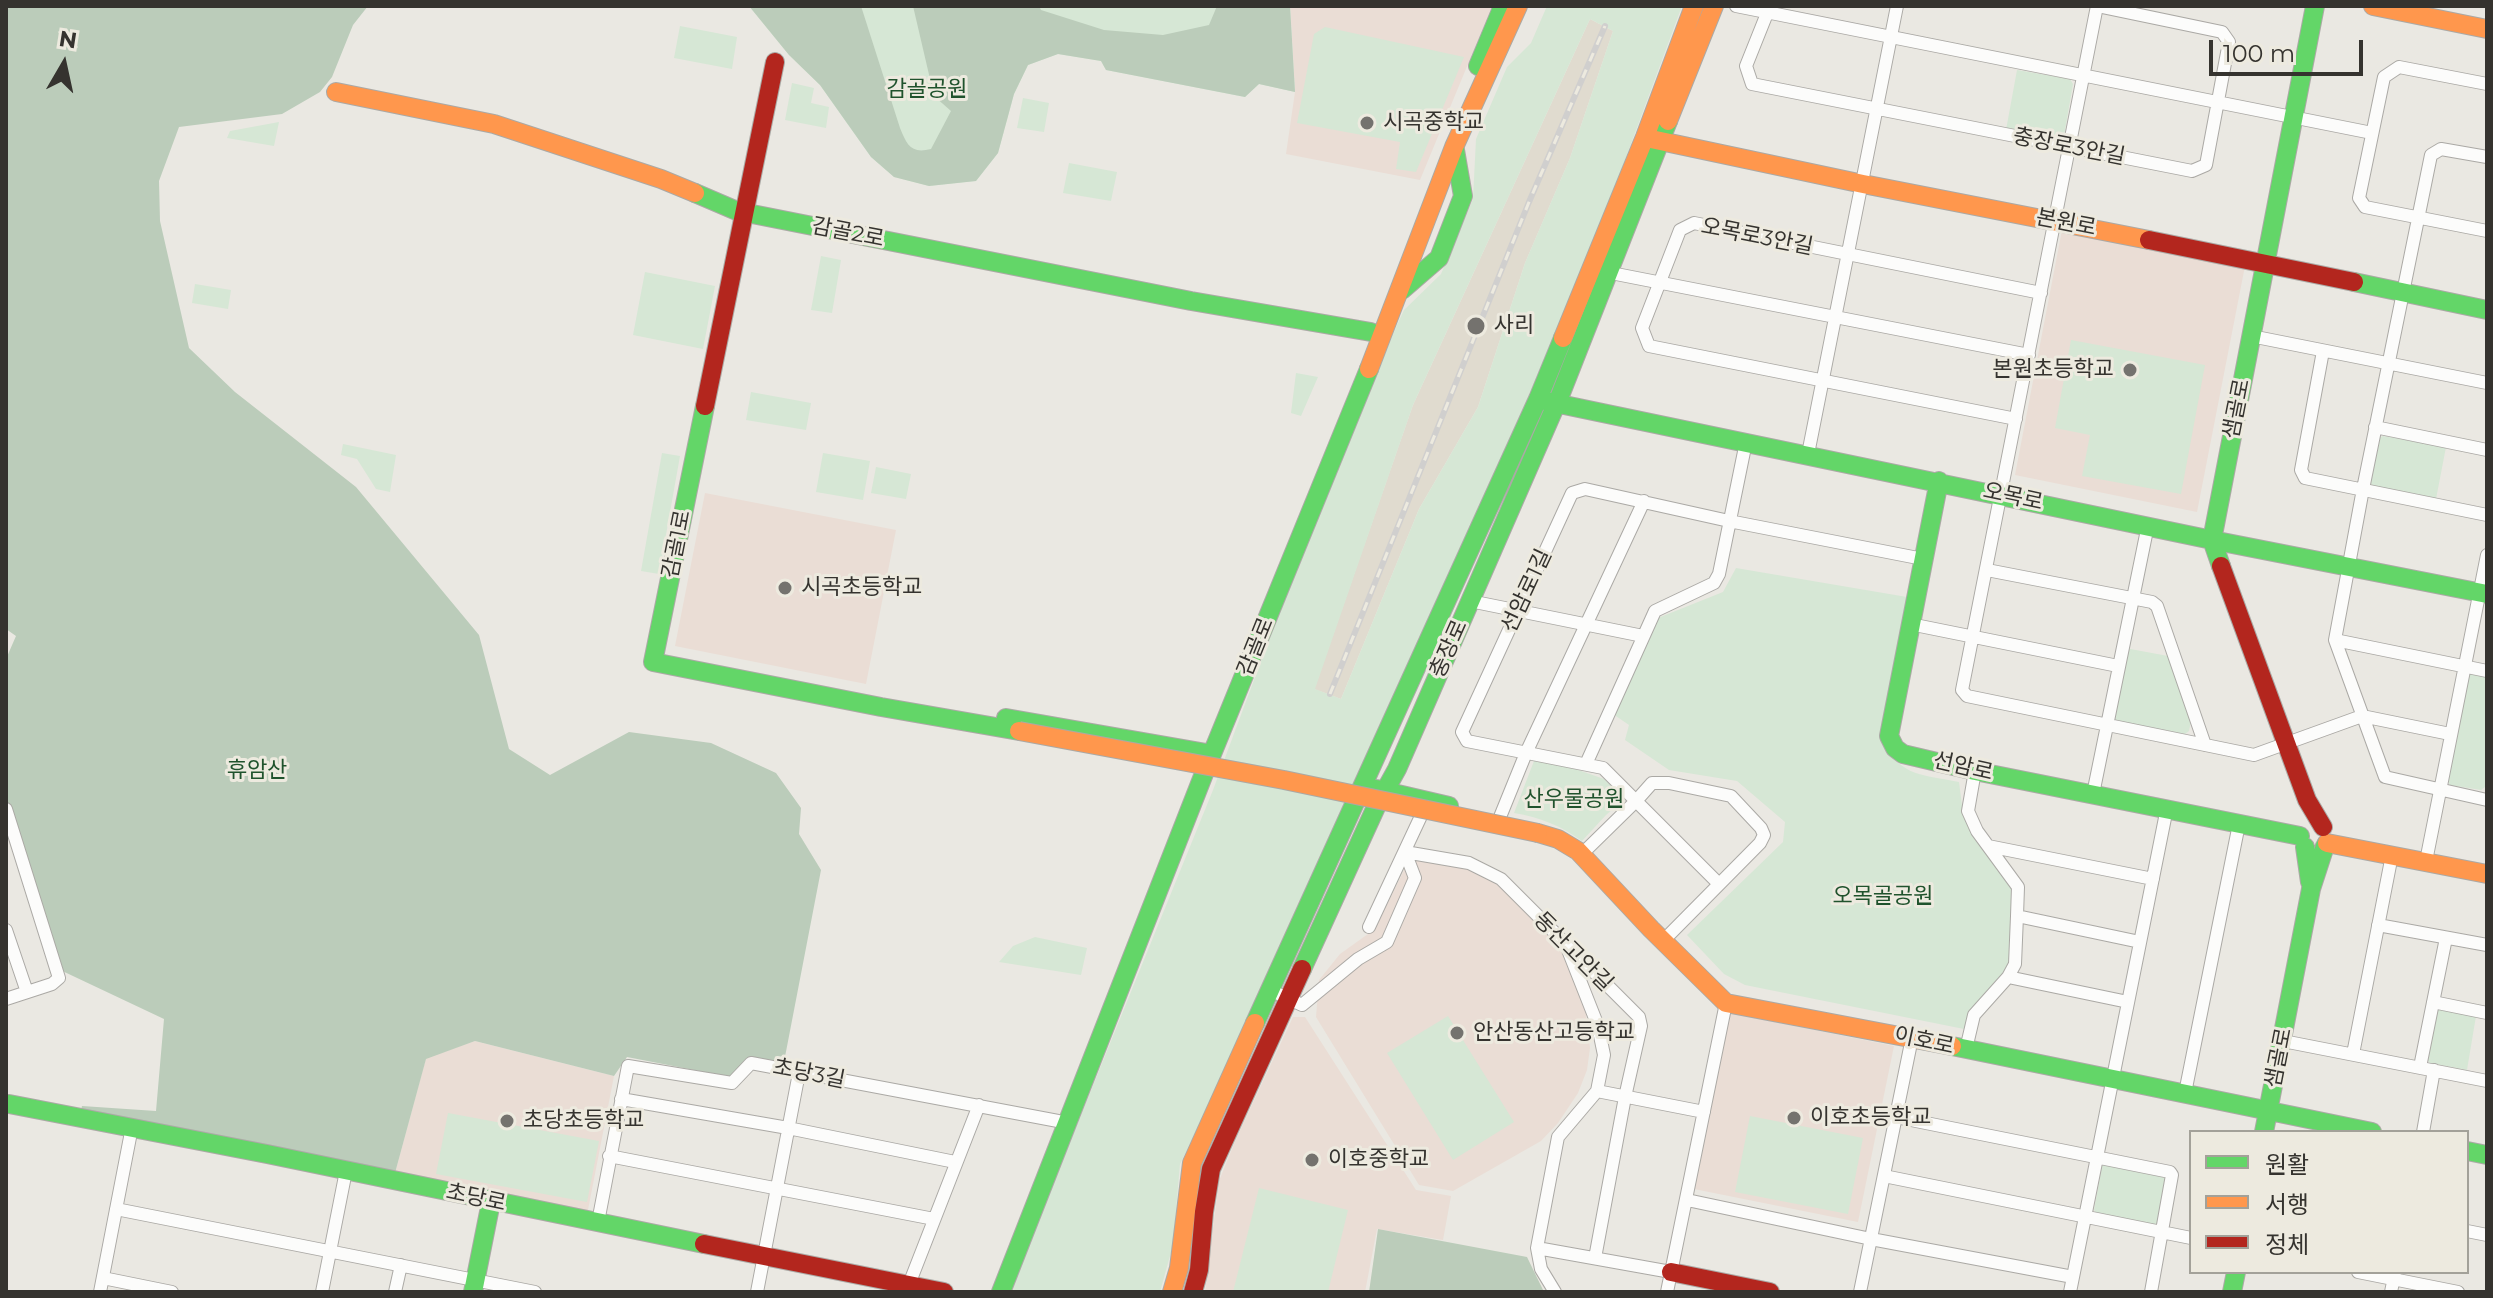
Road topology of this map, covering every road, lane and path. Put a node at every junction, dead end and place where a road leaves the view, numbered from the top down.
1 (1503, 6) edge
2 (1518, 6) edge
3 (1694, 6) edge
4 (1714, 6) edge
5 (1736, 6) edge
6 (1897, 6) edge
7 (2097, 6) edge
8 (2315, 6) edge
9 (2380, 7) edge
10 (1768, 10) edge
11 (2487, 29) edge
12 (1891, 37) junction
13 (775, 62) dead end
14 (2084, 77) junction
15 (2487, 84) edge
16 (336, 92) dead end
17 (2218, 102) junction
18 (1878, 109) junction
19 (2293, 118) junction
20 (2372, 133) junction
21 (1653, 140) junction
22 (2070, 147) junction
23 (2487, 157) edge
24 (1863, 184) junction
25 (743, 212) junction
26 (2419, 217) junction
27 (2055, 221) junction
28 (2487, 231) edge
29 (1848, 255) junction
30 (2266, 263) junction
31 (1611, 273) junction
32 (1660, 281) junction
33 (2041, 293) junction
34 (2403, 293) junction
35 (2487, 310) edge
36 (1836, 316) junction
37 (1371, 332) junction
38 (2251, 336) junction
39 (2323, 351) junction
40 (2029, 355) junction
41 (2389, 364) junction
42 (1823, 381) junction
43 (2487, 383) edge
44 (1547, 402) junction
45 (2016, 419) junction
46 (2375, 427) junction
47 (1746, 442) junction
48 (2487, 450) edge
49 (1808, 454) junction
50 (1939, 481) junction
51 (2363, 489) junction
52 (2001, 494) junction
53 (1644, 501) junction
54 (2487, 515) edge
55 (1729, 521) junction
56 (2148, 525) junction
57 (2212, 540) junction
58 (2487, 555) edge
59 (1923, 559) junction
60 (2348, 566) junction
61 (1987, 570) junction
62 (2483, 593) edge
63 (2131, 599) junction
64 (1470, 601) junction
65 (1518, 610) junction
66 (1910, 624) junction
67 (1586, 625) junction
68 (1643, 636) junction
69 (1972, 637) junction
70 (2335, 640) junction
71 (2118, 666) junction
72 (2464, 667) junction
73 (2487, 671) edge
74 (881, 707) junction
75 (2362, 716) junction
76 (2107, 725) junction
77 (2450, 734) junction
78 (2205, 745) junction
79 (2286, 745) junction
80 (1526, 753) junction
81 (1205, 762) junction
82 (1586, 764) junction
83 (1975, 771) junction
84 (2440, 789) junction
85 (2093, 794) junction
86 (1360, 795) junction
87 (1380, 799) junction
88 (2307, 800) junction
89 (2487, 800) edge
90 (1636, 801) junction
91 (2167, 808) junction
92 (7, 815) edge
93 (1421, 816) junction
94 (1500, 817) junction
95 (2239, 824) junction
96 (2303, 837) junction
97 (2325, 839) junction
98 (1988, 846) junction
99 (1587, 849) junction
100 (1405, 852) junction
101 (2392, 855) junction
102 (2426, 861) junction
103 (2487, 874) edge
104 (2153, 879) junction
105 (1718, 883) junction
106 (2311, 889) junction
107 (2017, 916) junction
108 (2378, 925) junction
109 (1369, 927) dead end
110 (6, 930) edge
111 (1657, 935) junction
112 (2446, 938) junction
113 (2140, 942) junction
114 (1566, 945) junction
115 (2487, 945) edge
116 (2008, 977) junction
117 (1270, 990) junction
118 (27, 992) junction
119 (6, 999) edge
120 (1290, 1000) junction
121 (2128, 1002) junction
122 (2433, 1002) junction
123 (1726, 1003) junction
124 (2487, 1013) edge
125 (1912, 1038) junction
126 (2283, 1041) junction
127 (1966, 1049) junction
128 (2353, 1054) junction
129 (2420, 1067) junction
130 (2434, 1070) junction
131 (799, 1073) junction
132 (2113, 1079) junction
133 (2487, 1081) edge
134 (1597, 1091) junction
135 (2185, 1093) junction
136 (1625, 1097) junction
137 (621, 1099) junction
138 (7, 1103) edge
139 (979, 1105) junction
140 (2269, 1111) junction
141 (1704, 1112) junction
142 (1896, 1117) junction
143 (1058, 1121) junction
144 (132, 1127) junction
145 (788, 1128) junction
146 (2264, 1130) edge
147 (2362, 1130) edge
148 (2423, 1130) edge
149 (2096, 1155) junction
150 (609, 1156) junction
151 (955, 1162) junction
152 (346, 1171) junction
153 (1884, 1176) junction
154 (777, 1189) junction
155 (1687, 1200) junction
156 (491, 1202) junction
157 (116, 1209) junction
158 (2085, 1216) junction
159 (934, 1219) junction
160 (598, 1222) junction
161 (2163, 1232) junction
162 (2189, 1238) edge
163 (1871, 1239) junction
164 (1537, 1248) junction
165 (331, 1251) junction
166 (764, 1254) junction
167 (1595, 1258) junction
168 (401, 1265) junction
169 (1671, 1272) junction
170 (2366, 1274) edge
171 (2073, 1277) junction
172 (103, 1278) junction
173 (2393, 1281) edge
174 (474, 1286) edge
175 (908, 1288) edge
176 (100, 1292) edge
177 (172, 1292) edge
178 (322, 1292) edge
179 (395, 1292) edge
180 (535, 1292) edge
181 (757, 1292) edge
182 (944, 1292) edge
183 (990, 1292) edge
184 (1001, 1292) edge
185 (1172, 1292) edge
186 (1193, 1292) edge
187 (1555, 1292) edge
188 (1667, 1292) edge
189 (1770, 1292) edge
190 (1860, 1292) edge
191 (2070, 1292) edge
192 (2151, 1292) edge
193 (2458, 1292) edge

1 - 37 street, 감골로
2 - 81 street, 감골로
3 - 21 street, 충장로
4 - 21 street, 충장로
5 - 10 street
6 - 12 street
7 - 14 street
7 - 17 street, 충장로3안길
8 - 19 street, 샘골로
9 - 11 street
10 - 12 street
10 - 18 street, 충장로3안길
12 - 14 street
12 - 18 street
13 - 25 street, 감골1로
14 - 17 street
14 - 22 street
15 - 20 street
16 - 25 street, 감골2로
17 - 19 street
17 - 22 street, 충장로3안길
18 - 22 street, 충장로3안길
18 - 24 street
19 - 20 street
19 - 30 street, 샘골로
20 - 26 street
21 - 24 street, 본원로
21 - 31 street, 충장로
21 - 44 street, 충장로
22 - 27 street
23 - 26 street
24 - 27 street, 본원로
24 - 29 street
25 - 37 street, 감골2로
25 - 74 street, 감골1로
26 - 28 street
26 - 34 street
27 - 30 street, 본원로
27 - 33 street
29 - 32 street, 오목로3안길
29 - 33 street, 오목로3안길
29 - 36 street
30 - 34 street, 본원로
30 - 38 street, 샘골로
31 - 32 street
31 - 44 street, 충장로
32 - 36 street
32 - 42 street, 오목로3안길
33 - 40 street
34 - 35 street, 본원로
34 - 41 street
36 - 40 street
36 - 42 street
37 - 81 street, 감골로
38 - 39 street
38 - 57 street, 샘골로
39 - 41 street
39 - 51 street
40 - 45 street
41 - 43 street
41 - 46 street
42 - 45 street, 오목로3안길
42 - 49 street
44 - 47 street, 오목로
44 - 64 street, 충장로
44 - 86 street, 충장로
45 - 52 street
46 - 48 street
46 - 51 street
47 - 49 street, 오목로
47 - 55 street
49 - 50 street, 오목로
50 - 52 street, 오목로
50 - 59 street, 선암로
51 - 54 street
51 - 60 street
52 - 56 street, 오목로
52 - 61 street
53 - 55 street, 선암로1길
53 - 65 street, 선암로1길
53 - 67 street
55 - 59 street, 선암로1길
55 - 68 street
56 - 57 street, 오목로
56 - 63 street
57 - 60 street, 오목로
57 - 79 street
58 - 62 street
59 - 66 street, 선암로
60 - 62 street, 오목로
60 - 70 street
61 - 63 street
61 - 69 street
62 - 72 street
63 - 71 street
63 - 78 street
64 - 65 street
64 - 87 street, 충장로
65 - 67 street
65 - 80 street, 선암로1길
66 - 69 street
66 - 83 street, 선암로
67 - 68 street
67 - 80 street
68 - 82 street
69 - 71 street
69 - 76 street
70 - 72 street
70 - 75 street
71 - 76 street
72 - 73 street
72 - 77 street
74 - 81 street
74 - 111 street, 감골1로, bridge
75 - 77 street
75 - 79 street
75 - 84 street
76 - 78 street
76 - 85 street
77 - 84 street
78 - 79 street
79 - 88 street
80 - 82 street, 선암로1길
80 - 94 street
81 - 143 street, 감골로
81 - 184 street, 감골로
82 - 90 street, 선암로1길
83 - 85 street, 선암로
83 - 98 street
84 - 89 street
84 - 102 street
85 - 91 street, 선암로
86 - 87 street
86 - 117 street, 충장로
87 - 93 street
87 - 94 street
87 - 120 street, 충장로
88 - 96 street
88 - 97 street
90 - 99 street
90 - 105 street, 선암로1길
90 - 105 street
91 - 95 street, 선암로
91 - 104 street
92 - 118 street
93 - 100 street
93 - 111 street
94 - 99 street
95 - 96 street, 선암로
95 - 135 street
96 - 97 street, 선암로
96 - 106 street
97 - 101 street
97 - 106 street
98 - 104 street
98 - 107 street
99 - 111 street
100 - 109 street
100 - 114 street, 동산고안길
100 - 120 street
101 - 102 street
101 - 108 street
102 - 103 street
104 - 113 street
105 - 111 street
106 - 126 street, 샘골로
107 - 113 street
107 - 116 street
108 - 112 street
108 - 128 street
110 - 118 street
111 - 123 street
112 - 115 street
112 - 122 street
113 - 121 street
114 - 134 street
114 - 136 street, 동산고안길
116 - 121 street
116 - 127 street
117 - 120 street
117 - 185 street, 충장로
118 - 119 street
120 - 186 street, 충장로
121 - 132 street
122 - 124 street
122 - 129 street
123 - 125 street, 이호로
123 - 141 street
125 - 127 street, 이호로
125 - 142 street
126 - 128 street
126 - 140 street, 샘골로
127 - 132 street, 이호로
128 - 129 street
129 - 130 street
130 - 133 street
130 - 148 street
131 - 137 street, 초당3길
131 - 139 street, 초당3길
131 - 145 street
132 - 135 street, 이호로
132 - 149 street
134 - 136 street
134 - 164 street
135 - 140 street, 이호로
136 - 141 street
136 - 167 street, 동산고안길
137 - 145 street
137 - 150 street, 초당3길
138 - 144 street, 초당로
139 - 143 street, 초당3길
139 - 151 street
140 - 146 street, 샘골로
140 - 147 street, 이호로
141 - 155 street
142 - 149 street
142 - 153 street
143 - 183 street, 감골로
144 - 152 street, 초당로
144 - 157 street
145 - 151 street
145 - 154 street
149 - 158 street
149 - 161 street
150 - 154 street
150 - 160 street, 초당3길
151 - 159 street
152 - 156 street, 초당로
152 - 165 street
153 - 158 street
153 - 163 street
154 - 159 street
154 - 166 street
155 - 163 street
155 - 169 street
156 - 160 street, 초당로
156 - 174 street
157 - 165 street
157 - 172 street
158 - 161 street
158 - 171 street
159 - 175 street
160 - 166 street, 초당로
161 - 162 street
161 - 192 street
163 - 171 street
163 - 190 street
164 - 167 street
164 - 187 street
165 - 168 street
165 - 178 street
166 - 175 street, 초당로
166 - 181 street
167 - 169 street
168 - 174 street
168 - 179 street
169 - 188 street
169 - 189 street
170 - 173 street
171 - 191 street
172 - 176 street
172 - 177 street
173 - 193 street
174 - 180 street
175 - 182 street, 초당로

